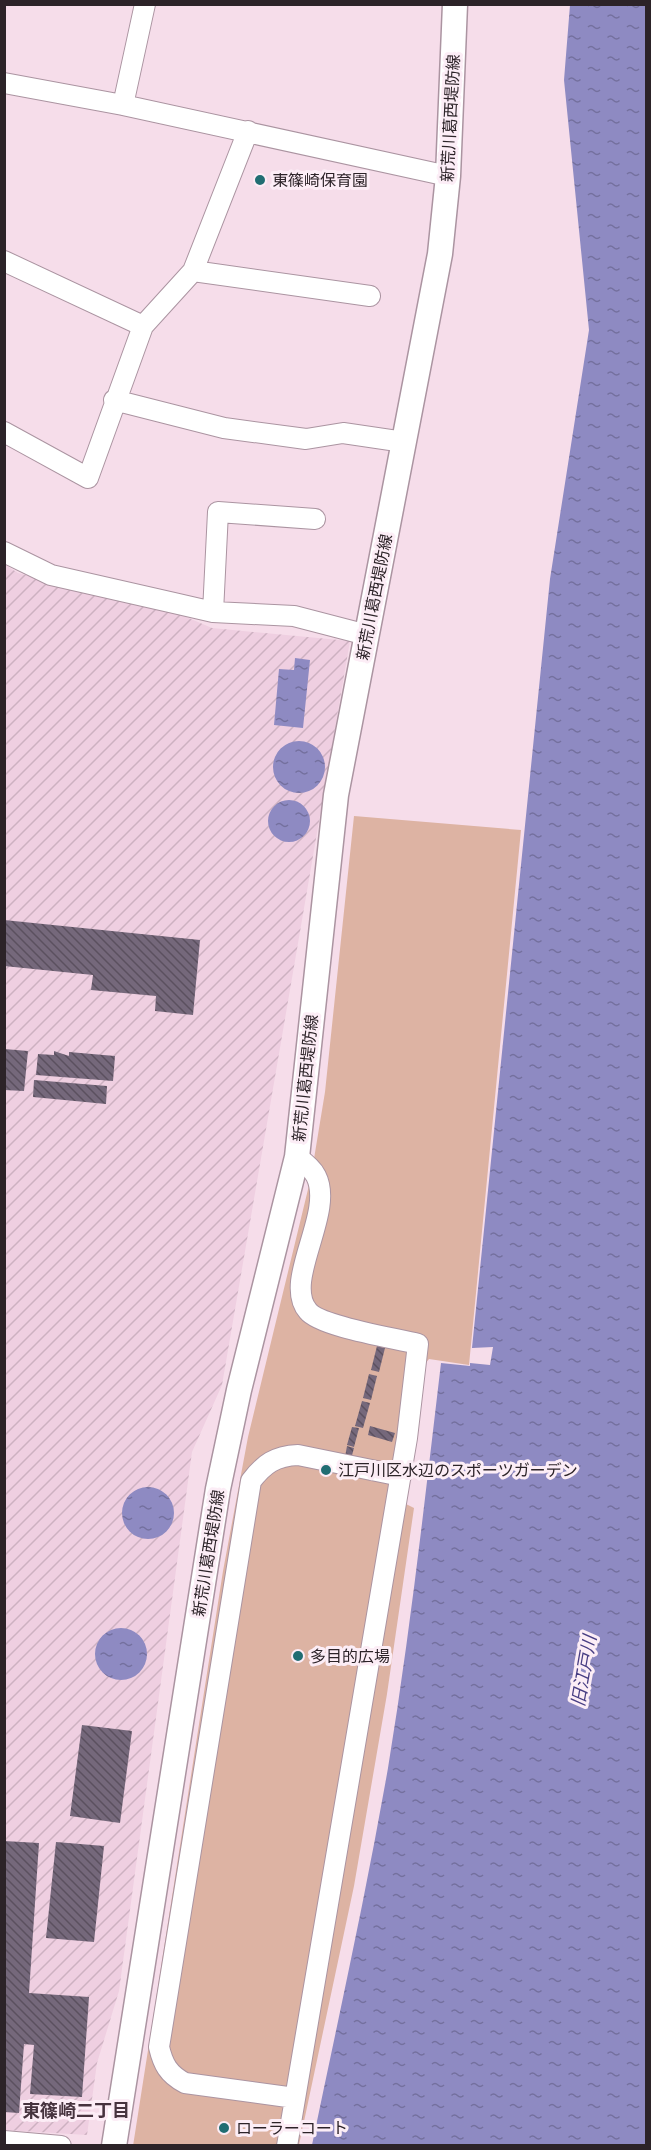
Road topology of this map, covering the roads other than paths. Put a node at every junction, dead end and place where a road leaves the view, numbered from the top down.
1 (144, 4) edge
2 (455, 4) edge
3 (4, 83) edge
4 (123, 105) junction
5 (248, 131) junction
6 (448, 176) junction
7 (4, 261) edge
8 (193, 271) junction
9 (370, 296) dead end
10 (143, 326) junction
11 (114, 400) junction
12 (4, 432) edge
13 (404, 442) junction
14 (315, 519) dead end
15 (4, 552) edge
16 (213, 612) junction
17 (367, 635) junction
18 (297, 1157) junction
19 (401, 1476) junction
20 (295, 2098) junction
21 (4, 2141) edge
22 (61, 2145) edge
23 (114, 2145) edge
24 (287, 2145) edge

1 - 4 street
2 - 6 main road, 新荒川葛西堤防線
3 - 4 street
4 - 5 street
5 - 6 street
5 - 8 street
6 - 13 main road, 新荒川葛西堤防線
7 - 10 street
8 - 9 street
8 - 10 street
10 - 11 street
11 - 12 street
11 - 13 street
13 - 17 main road, 新荒川葛西堤防線
14 - 16 street
15 - 16 street
16 - 17 street
17 - 18 main road, 新荒川葛西堤防線
18 - 19 street
18 - 23 main road, 新荒川葛西堤防線
19 - 20 street
19 - 20 street
20 - 24 street
21 - 22 street

